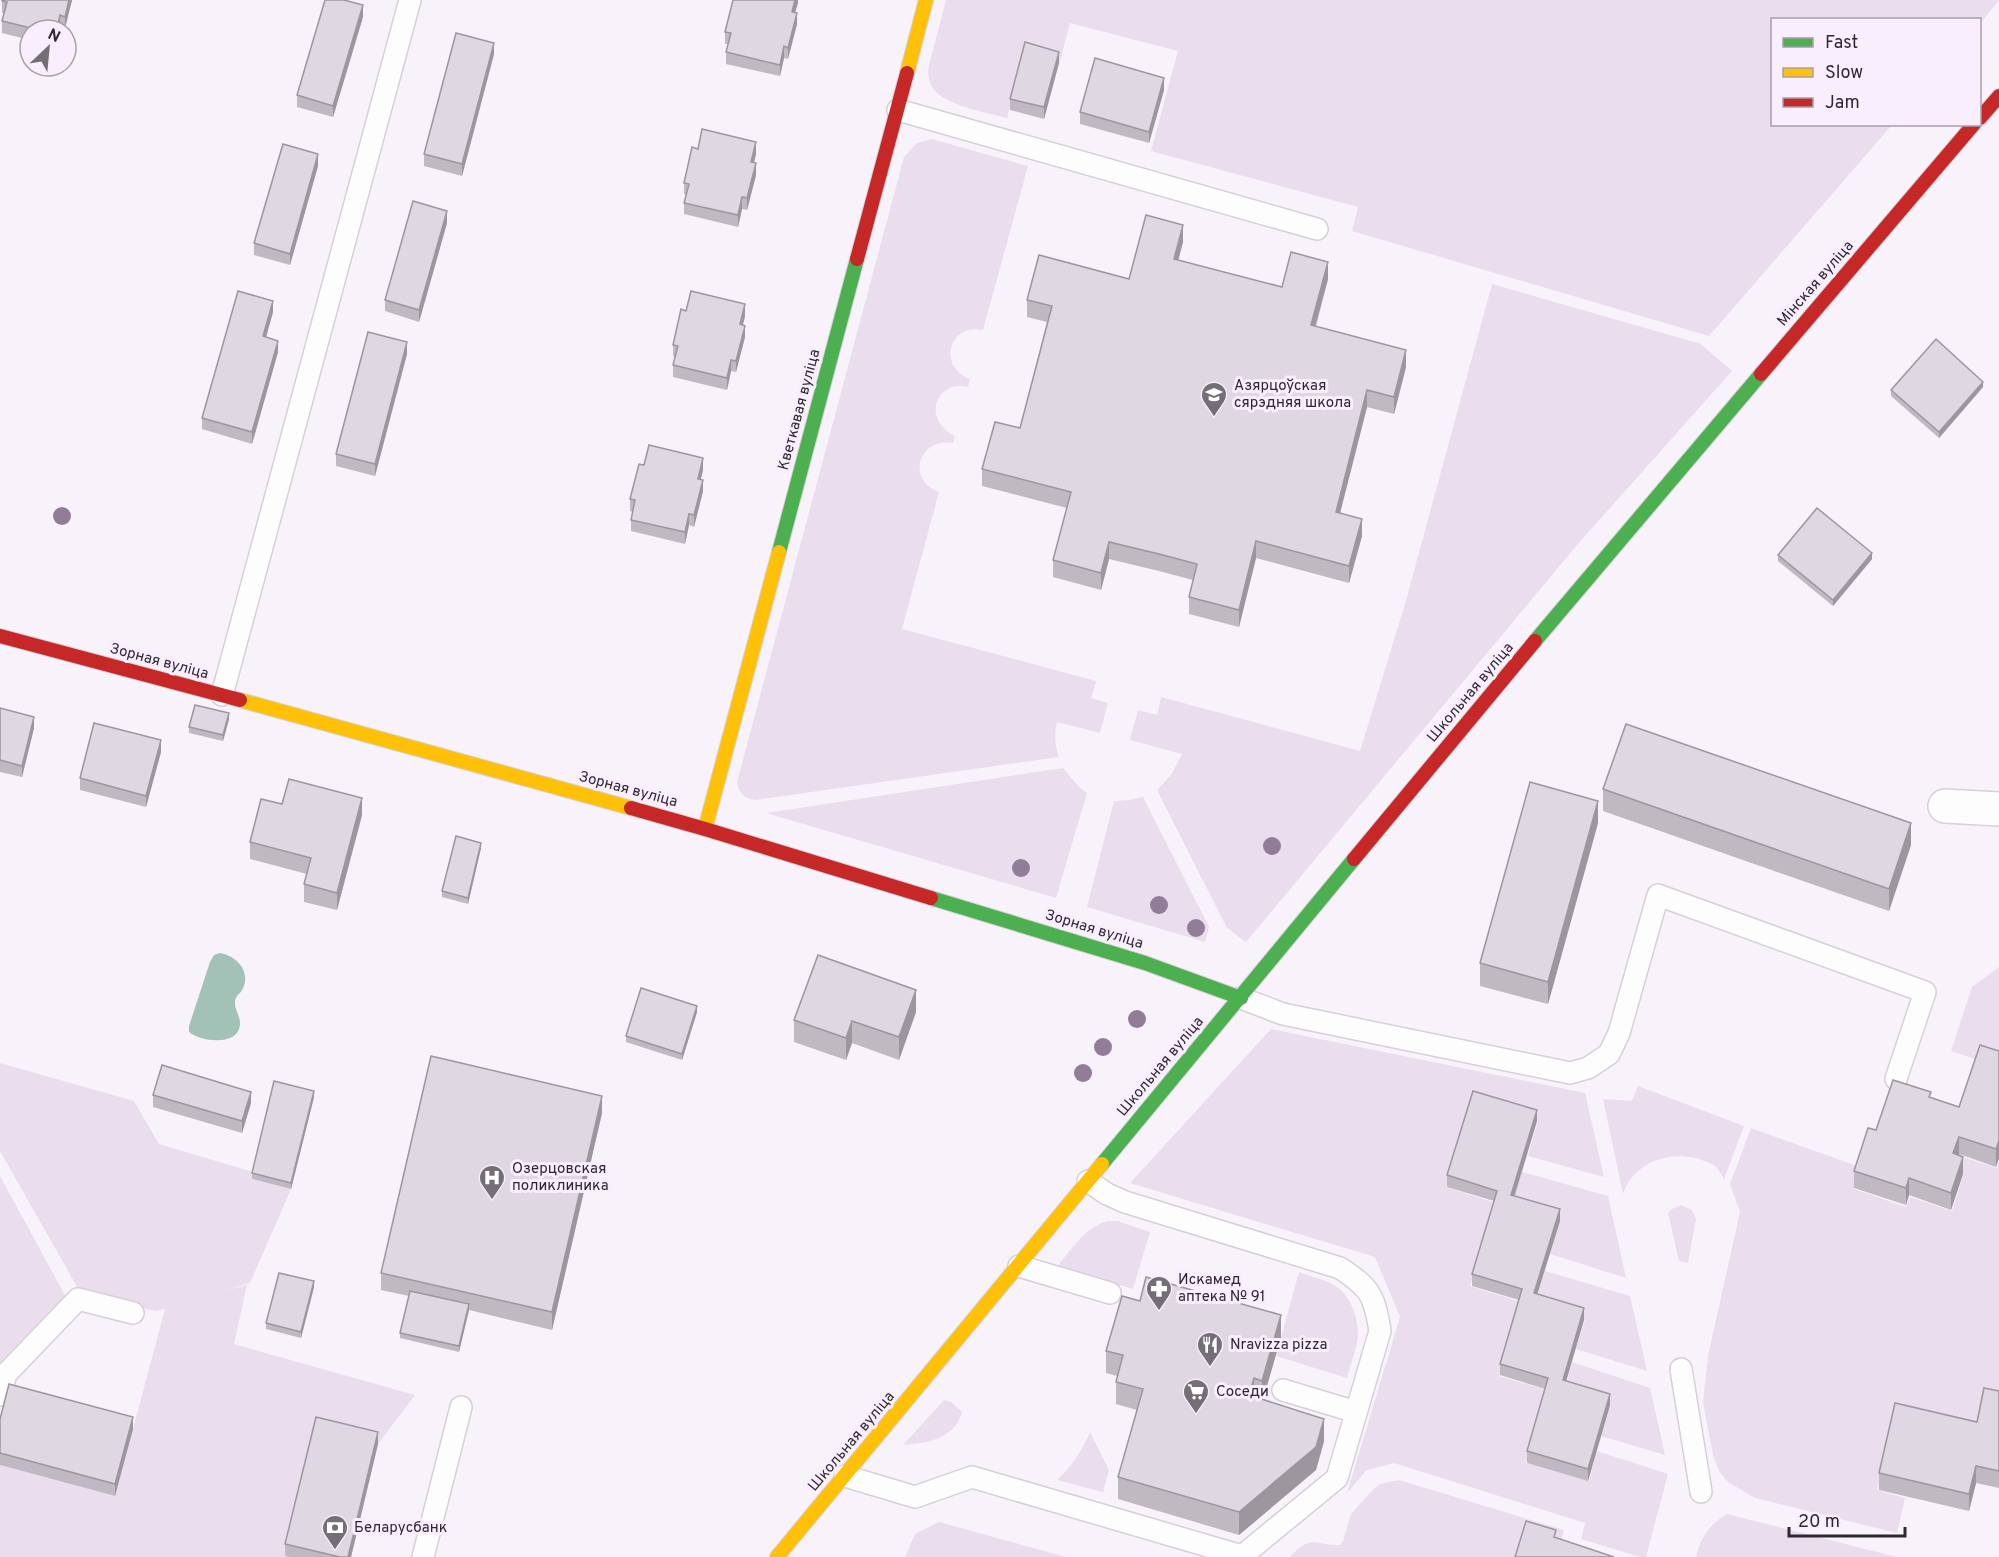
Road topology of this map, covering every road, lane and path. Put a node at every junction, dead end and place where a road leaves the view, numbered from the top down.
1 (410, 0) edge
2 (926, 0) edge
3 (1999, 96) edge
4 (897, 110) junction
5 (1981, 117) edge
6 (1972, 126) edge
7 (1317, 229) dead end
8 (1570, 598) joint
9 (0, 636) edge
10 (222, 695) junction
11 (1945, 806) dead end
12 (1999, 809) edge
13 (705, 829) junction
14 (1241, 998) junction
15 (1896, 1079) edge
16 (1089, 1181) junction
17 (1019, 1266) junction
18 (1110, 1293) dead end
19 (133, 1313) dead end
20 (1681, 1369) dead end
21 (1283, 1390) dead end
22 (0, 1395) edge
23 (461, 1407) dead end
24 (1356, 1412) junction
25 (844, 1476) junction
26 (1701, 1492) dead end
27 (423, 1557) edge
28 (777, 1557) edge

1 - 10 lane
2 - 4 street, Кветкавая вуліца
3 - 5 street
4 - 7 lane
4 - 13 street, Кветкавая вуліца
6 - 8 street, Мінская вуліца
8 - 14 street, Школьная вуліца
9 - 10 street, Зорная вуліца
10 - 13 street, Зорная вуліца
11 - 12 street
13 - 14 street, Зорная вуліца
14 - 15 lane
14 - 16 street, Школьная вуліца
16 - 17 street, Школьная вуліца
16 - 24 lane
17 - 18 lane
17 - 25 street, Школьная вуліца
19 - 22 lane
20 - 26 lane
21 - 24 lane
23 - 27 lane
24 - 25 lane
25 - 28 street, Школьная вуліца

